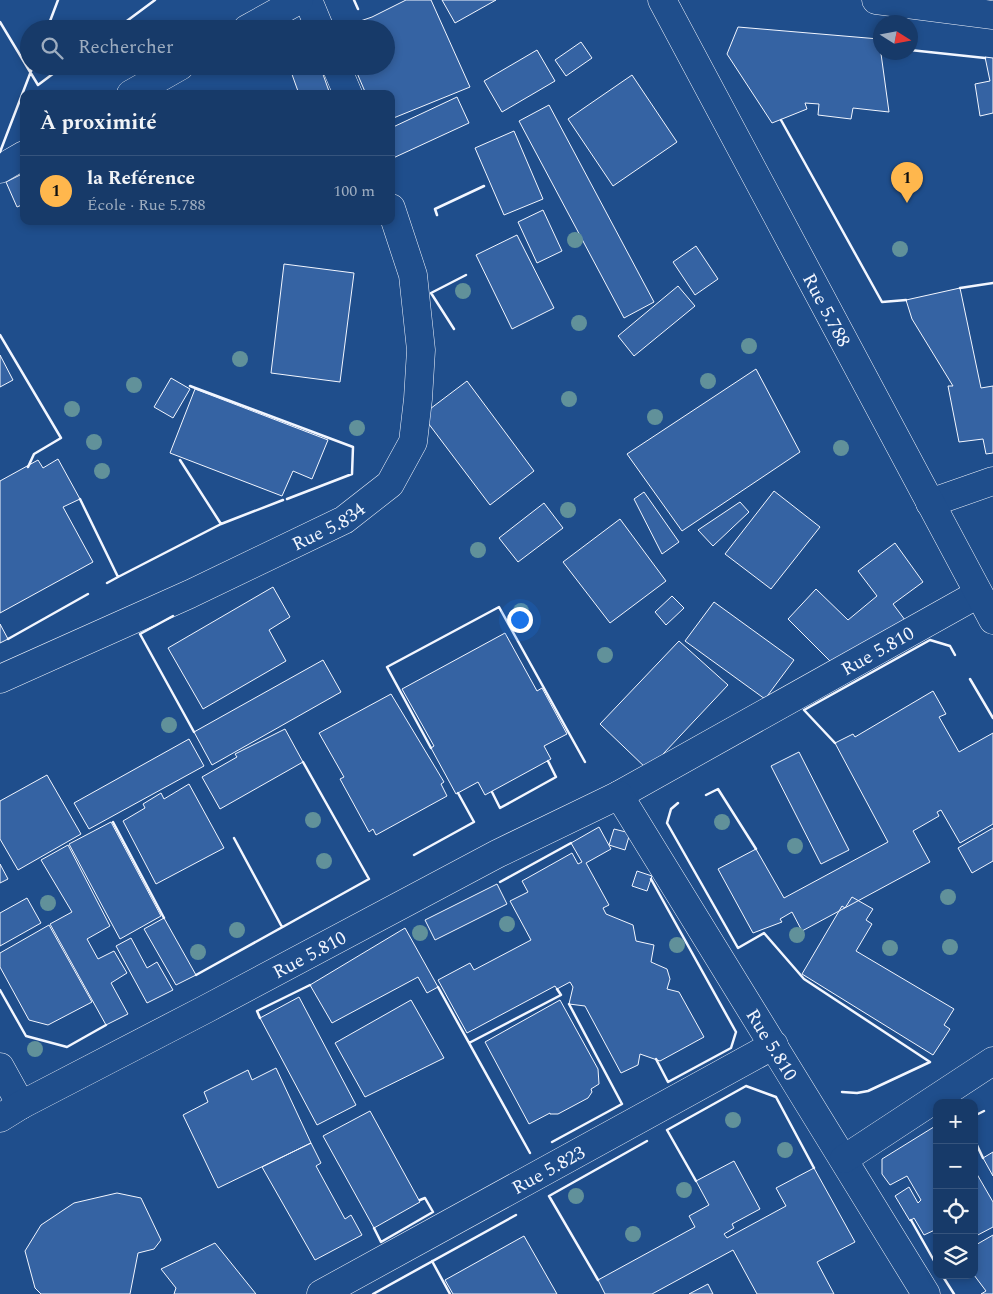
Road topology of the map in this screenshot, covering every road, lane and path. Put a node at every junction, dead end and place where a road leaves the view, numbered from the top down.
1 (299, 0) edge
2 (308, 0) edge
3 (662, 0) edge
4 (876, 0) edge
5 (993, 15) edge
6 (263, 20) edge
7 (316, 20) edge
8 (164, 75) edge
9 (340, 75) edge
10 (138, 90) edge
11 (346, 90) edge
12 (20, 157) edge
13 (0, 169) edge
14 (395, 220) edge
15 (993, 481) edge
16 (930, 503) junction
17 (978, 594) junction
18 (993, 620) edge
19 (0, 678) edge
20 (619, 795) junction
21 (774, 1045) junction
22 (993, 1061) edge
23 (0, 1067) edge
24 (10, 1111) edge
25 (844, 1159) junction
26 (321, 1294) edge
27 (926, 1294) edge

1 - 6 street
2 - 7 street
3 - 16 street, Rue 5.788
4 - 5 street
8 - 10 street
9 - 11 street
12 - 13 street
14 - 19 street, Rue 5.834
15 - 16 street
16 - 17 street, Rue 5.788
17 - 18 street, Rue 5.788
17 - 20 street, Rue 5.810
20 - 21 street, Rue 5.810
20 - 24 street, Rue 5.810
21 - 25 street, Rue 5.810
21 - 26 street, Rue 5.823
22 - 25 street
23 - 24 street
25 - 27 street, Rue 5.810

